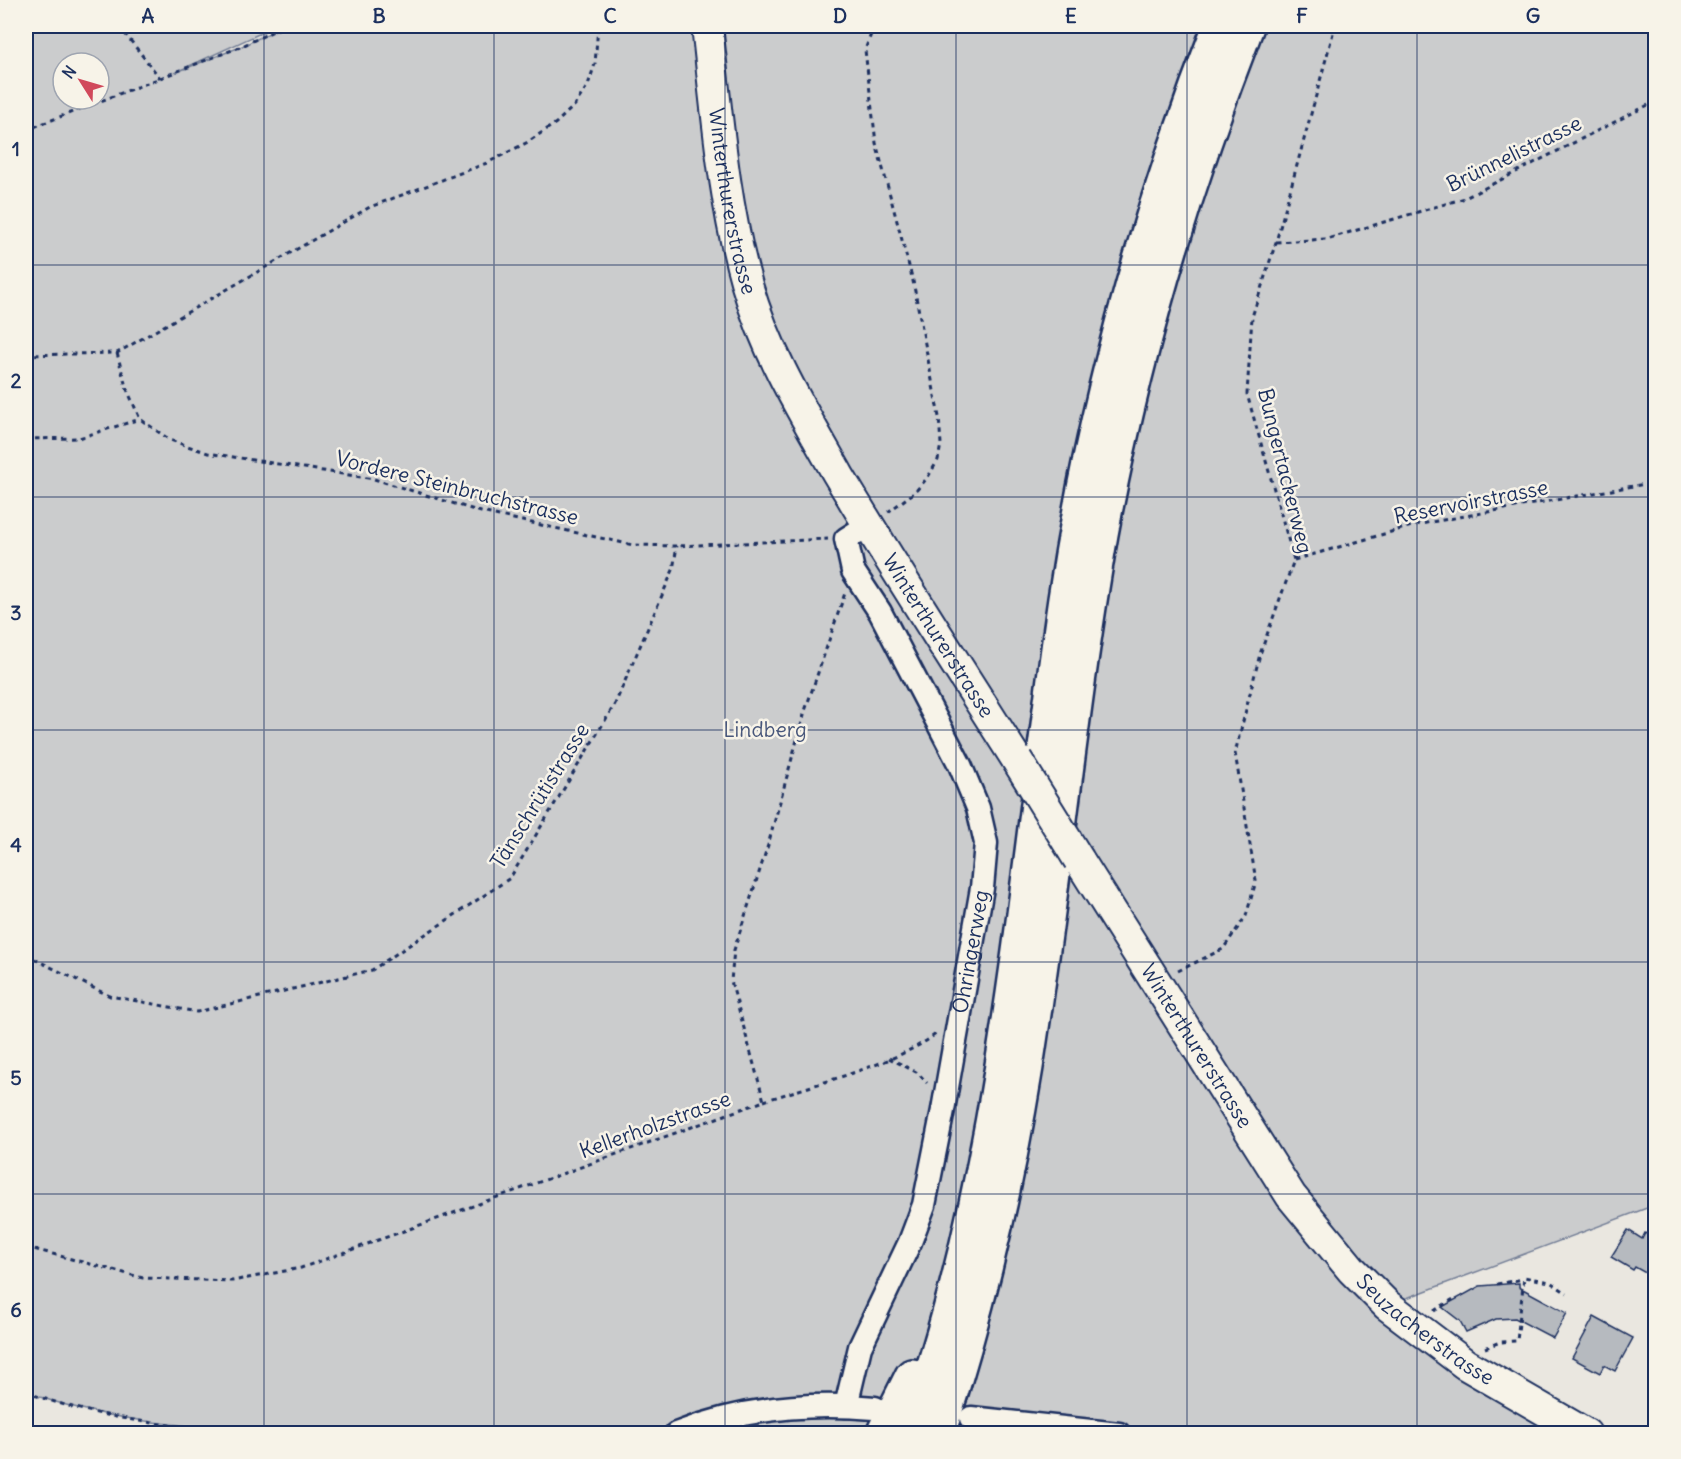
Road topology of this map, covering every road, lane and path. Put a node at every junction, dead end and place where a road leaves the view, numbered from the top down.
1 (119, 26) edge
2 (284, 26) edge
3 (598, 26) edge
4 (707, 26) edge
5 (874, 26) edge
6 (1220, 26) edge
7 (1247, 26) edge
8 (1335, 26) edge
9 (160, 78) junction
10 (1656, 101) edge
11 (26, 130) edge
12 (1276, 242) junction
13 (117, 352) junction
14 (26, 355) edge
15 (140, 419) junction
16 (26, 440) edge
17 (1656, 482) edge
18 (894, 509) dead end
19 (857, 532) junction
20 (677, 546) junction
21 (1294, 561) junction
22 (853, 571) junction
23 (26, 955) edge
24 (1156, 982) junction
25 (959, 1015) junction
26 (889, 1058) junction
27 (764, 1101) junction
28 (943, 1110) junction
29 (1291, 1196) joint
30 (26, 1247) edge
31 (963, 1259) junction
32 (1523, 1279) junction
33 (1497, 1284) dead end
34 (1567, 1293) dead end
35 (1455, 1298) dead end
36 (1436, 1308) dead end
37 (1485, 1348) dead end
38 (26, 1392) edge
39 (846, 1406) junction
40 (971, 1418) dead end
41 (879, 1421) edge
42 (449, 1434) edge
43 (676, 1434) edge
44 (911, 1434) edge
45 (938, 1434) edge
46 (1119, 1434) edge
47 (1586, 1434) edge

1 - 9 path
2 - 9 path
3 - 13 path
4 - 19 main road, Winterthurerstrasse
5 - 18 path
6 - 31 highway
7 - 45 highway
8 - 12 path, Bungertackerweg
9 - 11 path
10 - 12 path, Brünnelistrasse
12 - 21 path, Bungertackerweg
13 - 14 path
13 - 15 path
15 - 16 path
15 - 20 path, Vordere Steinbruchstrasse
17 - 21 path, Reservoirstrasse
19 - 20 path, Vordere Steinbruchstrasse
19 - 22 street, Ohringerweg
19 - 24 main road, Winterthurerstrasse, bridge
20 - 23 path, Tänschrütistrasse
21 - 24 path, Bungertackerweg
22 - 25 street, Ohringerweg
22 - 27 path, Kellerholzstrasse
24 - 29 main road, Winterthurerstrasse
25 - 26 path
25 - 28 street, Ohringerweg
26 - 27 path
26 - 28 path
27 - 30 path, Kellerholzstrasse
28 - 39 street, Ohringerweg
29 - 47 main road, Seuzacherstrasse
31 - 41 highway
31 - 44 highway
32 - 33 path
32 - 34 path
32 - 37 path
35 - 36 path
38 - 42 path
39 - 41 street
39 - 43 street
40 - 46 street

